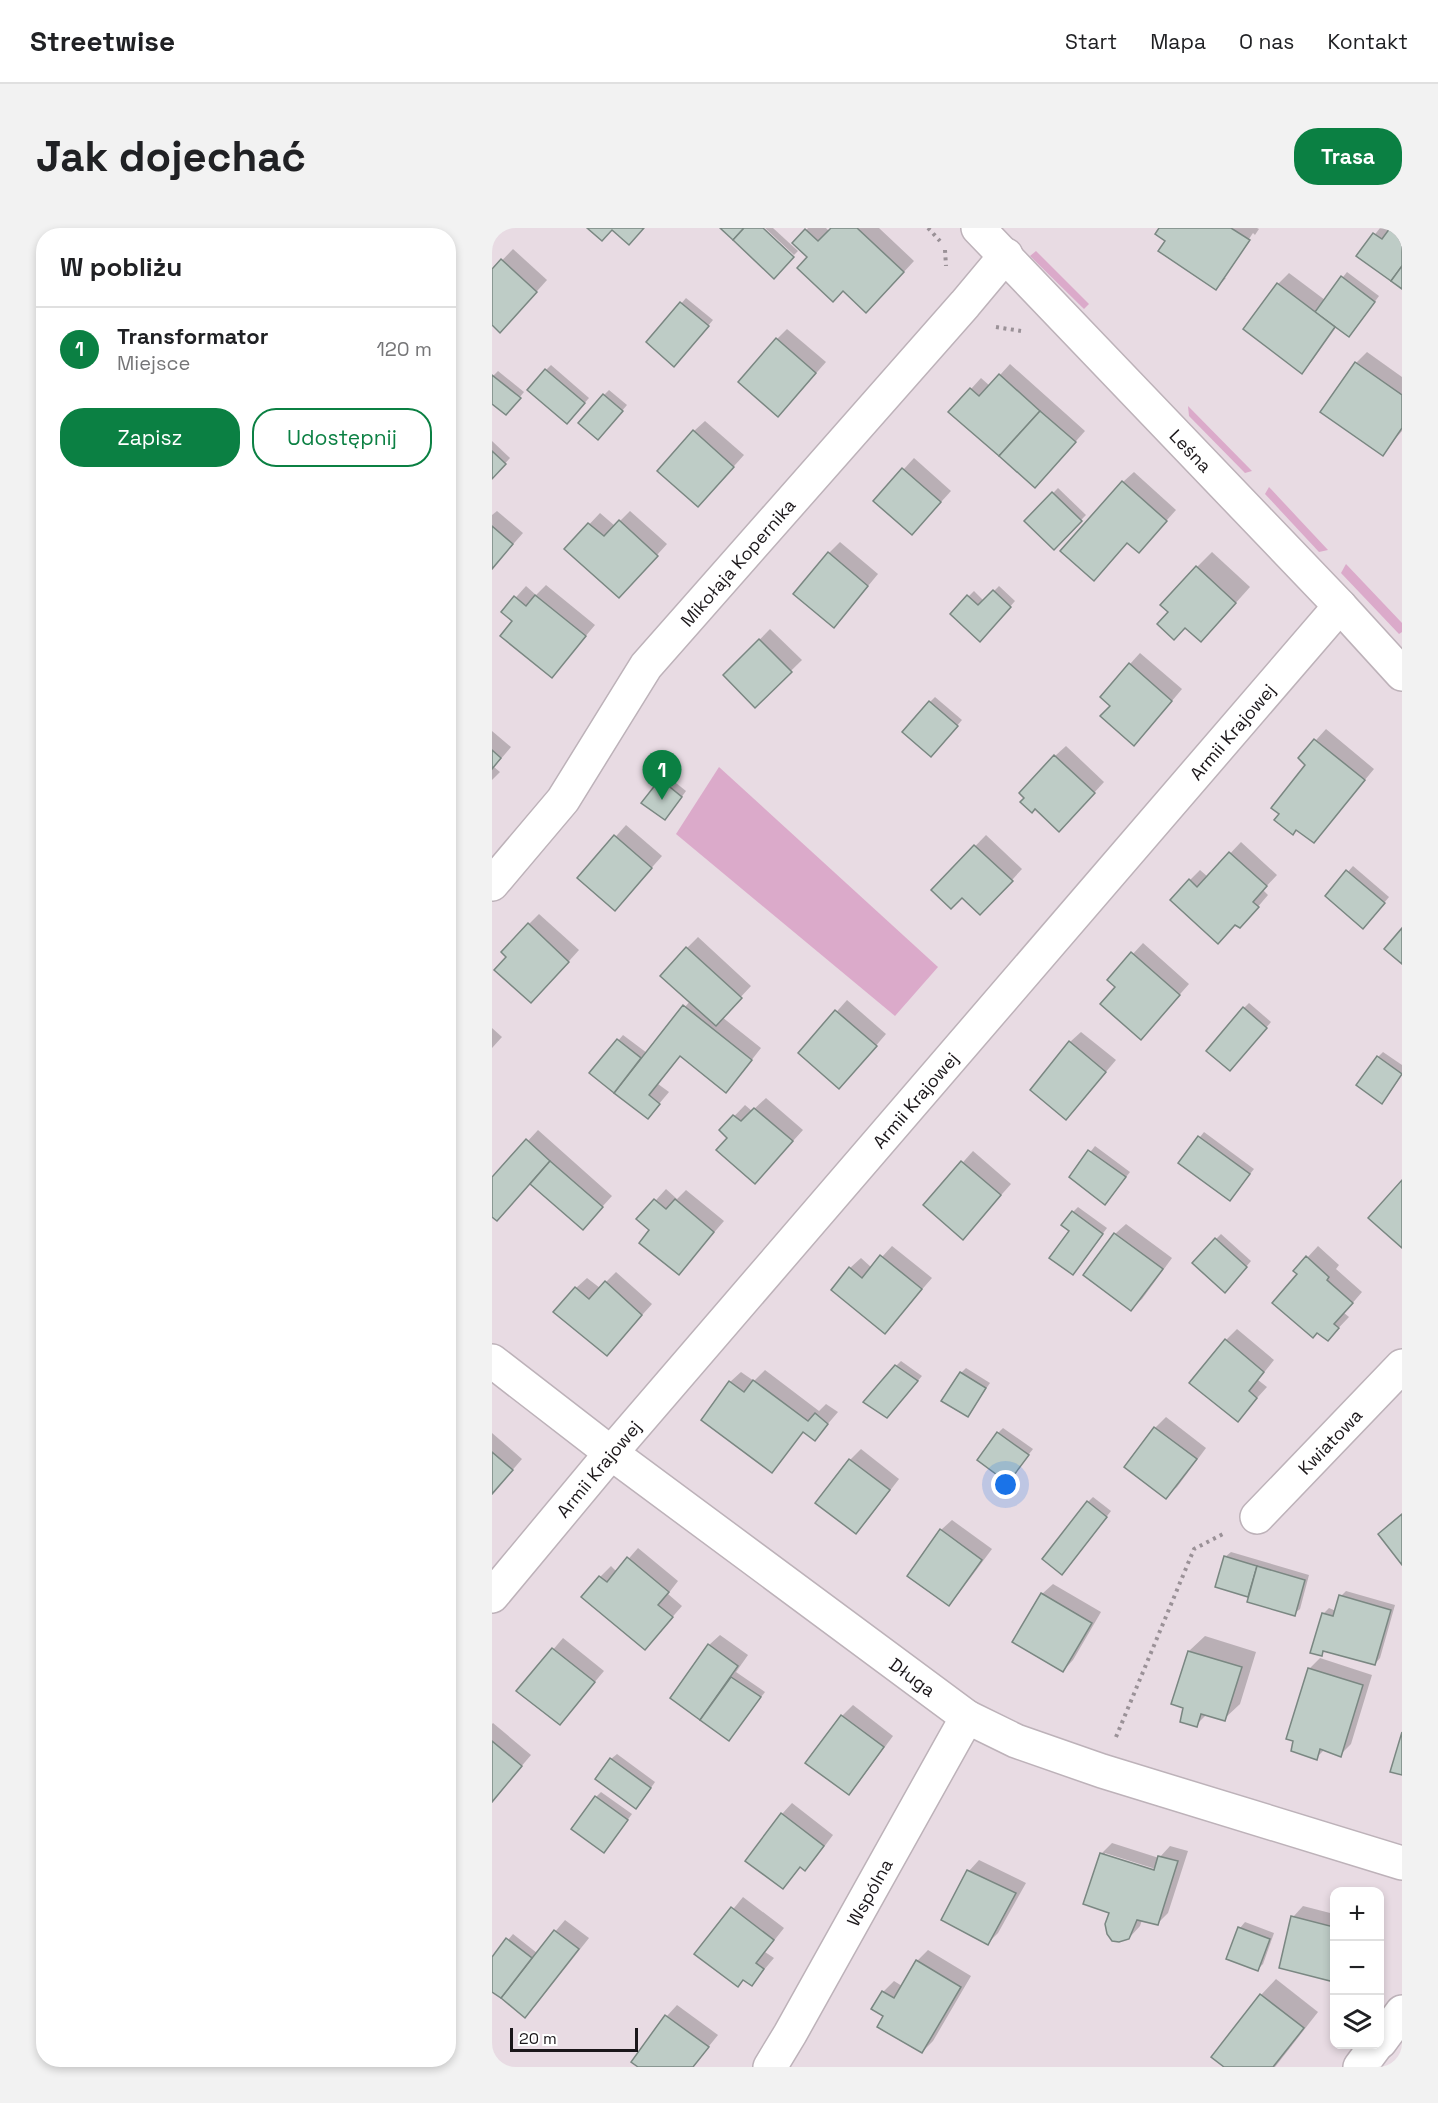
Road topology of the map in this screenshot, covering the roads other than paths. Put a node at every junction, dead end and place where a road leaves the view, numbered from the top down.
1 (978, 228) edge
2 (1006, 255) junction
3 (1340, 606) junction
4 (1402, 674) edge
5 (492, 884) edge
6 (492, 1361) edge
7 (1402, 1366) edge
8 (611, 1453) junction
9 (1257, 1517) road end
10 (492, 1596) edge
11 (967, 1717) junction
12 (1402, 1863) edge
13 (1402, 2012) edge
14 (1384, 2035) edge
15 (1374, 2049) edge
16 (770, 2067) edge
17 (1360, 2067) edge

1 - 2 street, Leśna
2 - 3 street, Leśna
2 - 5 street, Mikołaja Kopernika
3 - 4 street, Leśna
3 - 8 street, Armii Krajowej
6 - 8 street, Długa
7 - 9 street, Kwiatowa
8 - 10 street, Armii Krajowej
8 - 11 street, Długa
11 - 12 street, Długa
11 - 16 street, Wspólna
13 - 14 street
15 - 17 street

